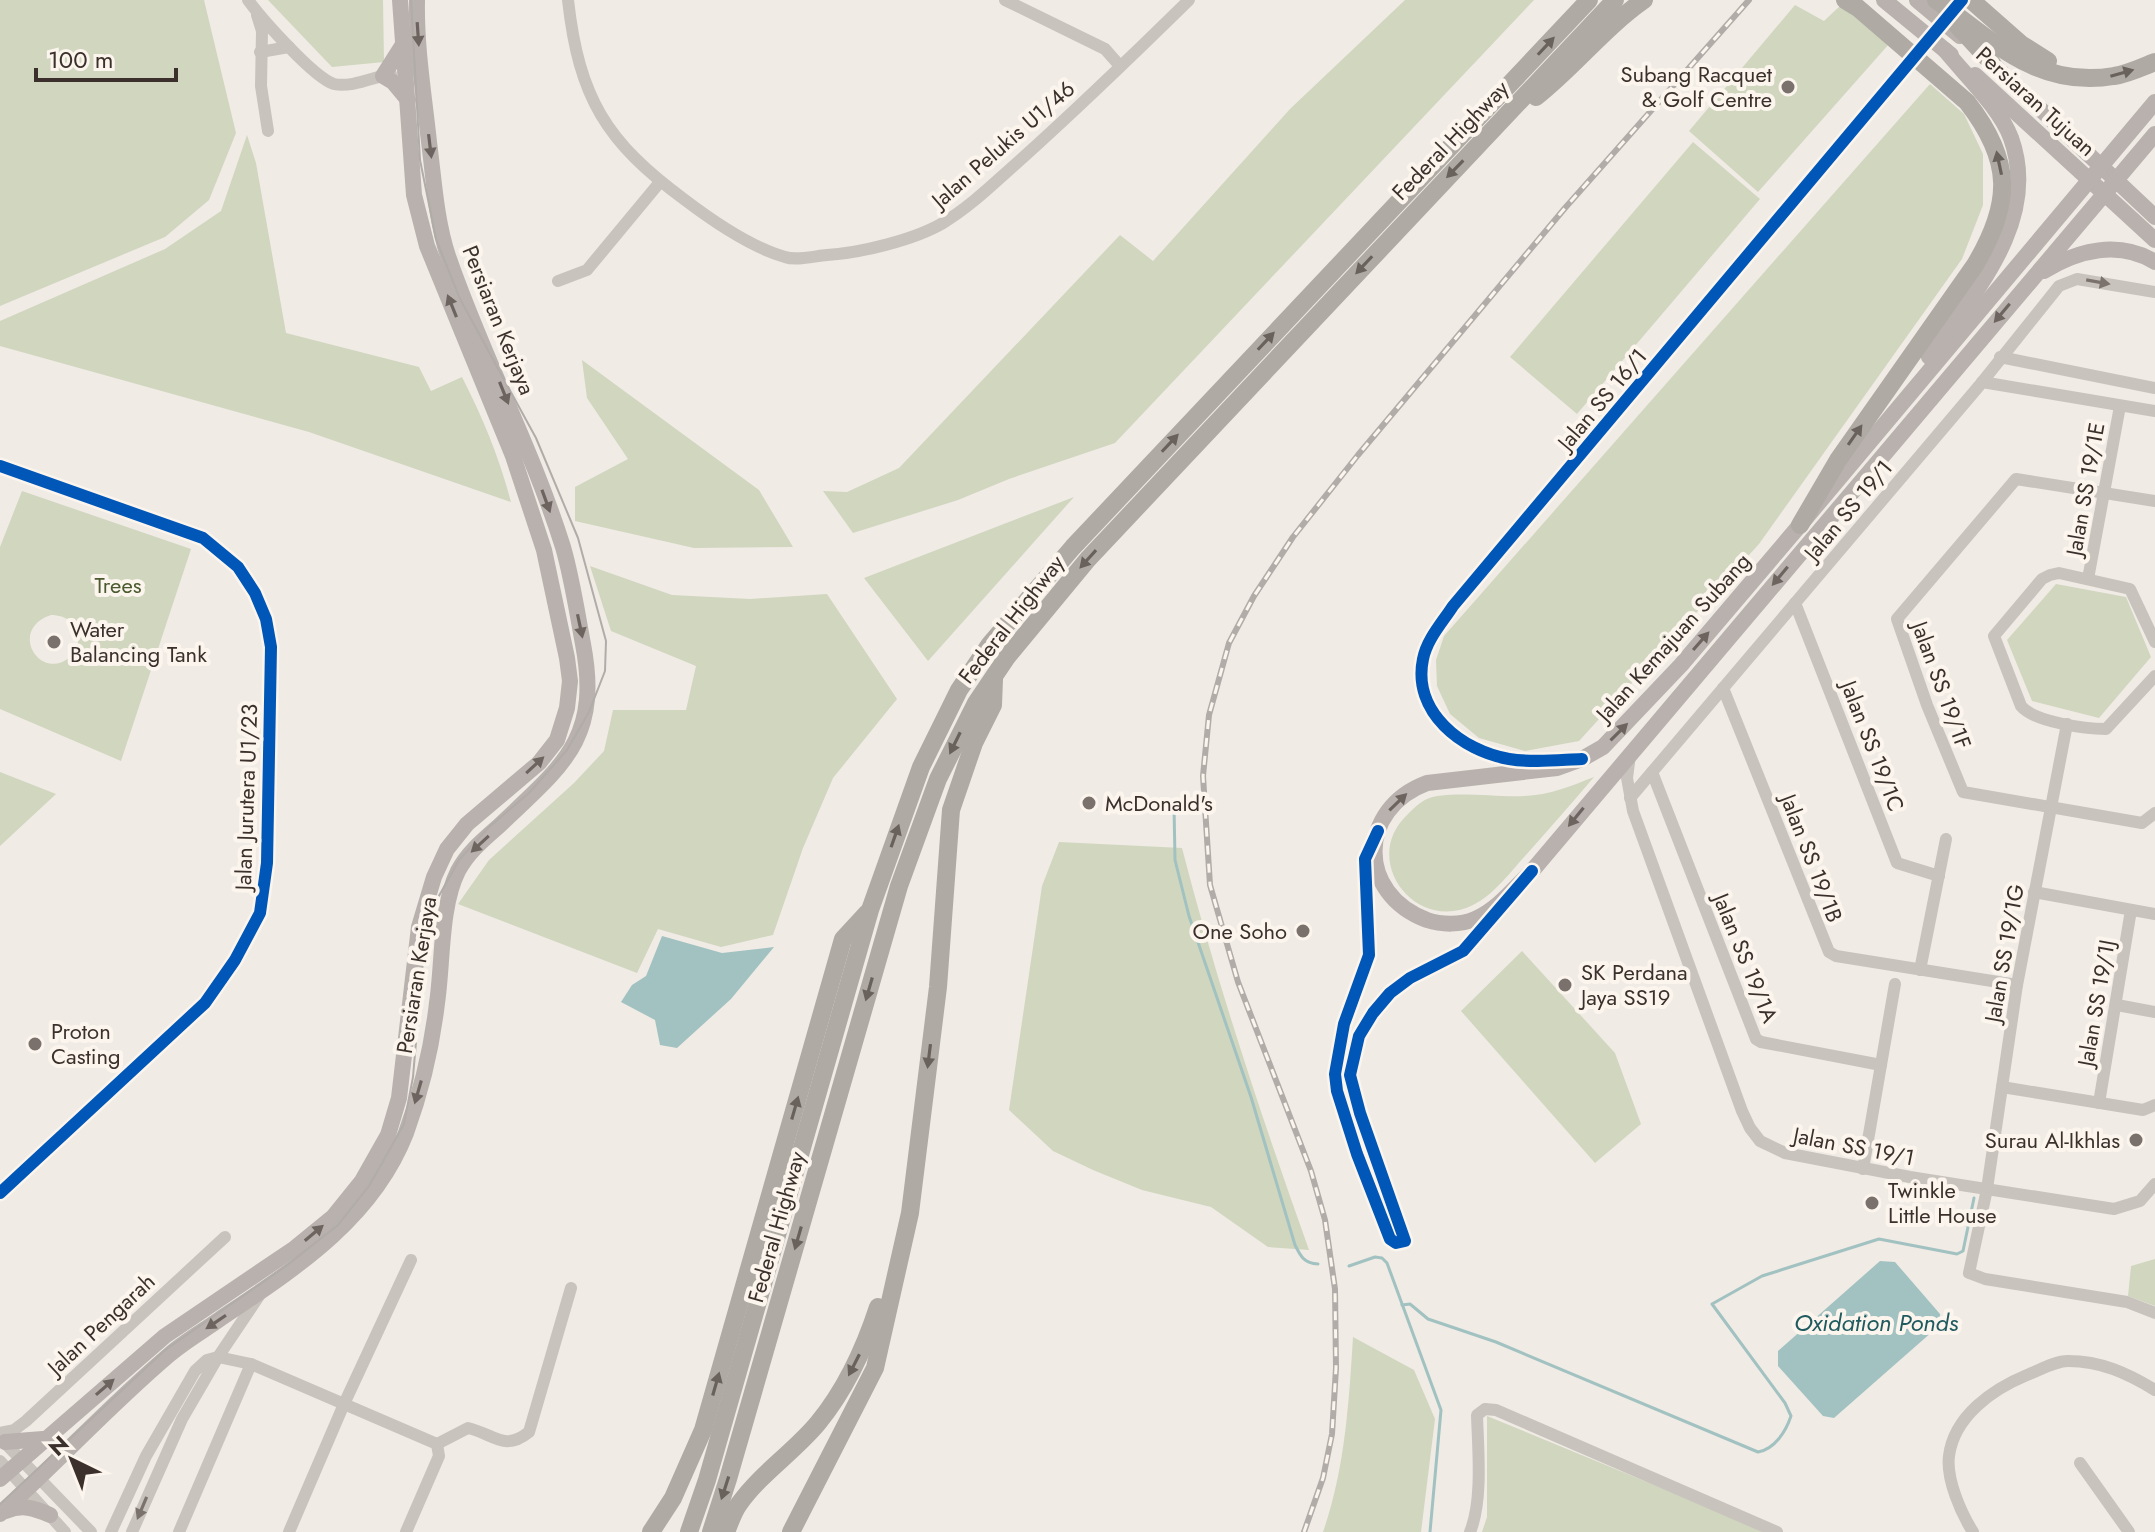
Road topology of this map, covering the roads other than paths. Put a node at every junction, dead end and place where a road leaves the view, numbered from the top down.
1 (248, 0) edge
2 (400, 0) edge
3 (417, 0) edge
4 (568, 0) edge
5 (1005, 0) edge
6 (1189, 0) edge
7 (1589, 0) edge
8 (1615, 0) edge
9 (1644, 0) edge
10 (1845, 0) edge
11 (1884, 0) edge
12 (1917, 0) edge
13 (1934, 0) edge
14 (1962, 0) edge
15 (1971, 0) edge
16 (256, 11) junction
17 (277, 31) junction
18 (403, 42) junction
19 (289, 47) junction
20 (1945, 50) junction
21 (260, 52) junction
22 (2155, 62) edge
23 (1992, 63) junction
24 (1120, 66) junction
25 (406, 72) junction
26 (383, 76) junction
27 (2087, 79) junction
28 (408, 100) junction
29 (2155, 102) edge
30 (1492, 130) junction
31 (268, 131) dead end
32 (2155, 134) edge
33 (660, 182) junction
34 (2155, 217) edge
35 (2155, 240) edge
36 (2155, 262) edge
37 (558, 281) dead end
38 (2029, 282) junction
39 (2155, 292) edge
40 (2000, 357) junction
41 (1982, 382) junction
42 (2155, 388) edge
43 (2120, 406) junction
44 (2155, 411) edge
45 (1864, 450) junction
46 (520, 454) junction
47 (0, 466) edge
48 (2105, 492) junction
49 (2155, 501) edge
50 (1800, 525) junction
51 (2088, 579) junction
52 (1795, 603) junction
53 (2155, 642) edge
54 (994, 676) junction
55 (2155, 676) edge
56 (1723, 688) junction
57 (2067, 724) junction
58 (1630, 752) junction
59 (1582, 759) junction
60 (1652, 772) junction
61 (1594, 794) junction
62 (1629, 794) junction
63 (2051, 809) junction
64 (2155, 813) edge
65 (1378, 831) junction
66 (1946, 839) dead end
67 (1532, 871) junction
68 (1939, 876) junction
69 (2034, 892) junction
70 (870, 910) junction
71 (2131, 910) junction
72 (2155, 914) edge
73 (1920, 970) junction
74 (1895, 984) dead end
75 (2017, 985) junction
76 (2117, 1005) junction
77 (2155, 1012) edge
78 (1881, 1065) junction
79 (2002, 1087) junction
80 (2099, 1103) junction
81 (2155, 1105) edge
82 (1373, 1149) junction
83 (1357, 1154) junction
84 (1863, 1169) junction
85 (2155, 1184) edge
86 (1987, 1189) junction
87 (0, 1193) edge
88 (910, 1213) junction
89 (225, 1237) dead end
90 (1421, 1239) dead end
91 (1405, 1241) junction
92 (411, 1260) dead end
93 (571, 1288) dead end
94 (263, 1290) junction
95 (2155, 1313) edge
96 (234, 1334) junction
97 (883, 1335) junction
98 (218, 1357) junction
99 (251, 1364) junction
100 (2155, 1390) edge
101 (344, 1404) junction
102 (2, 1437) edge
103 (46, 1438) junction
104 (437, 1444) junction
105 (2080, 1463) dead end
106 (8, 1468) edge
107 (33, 1484) junction
108 (2, 1513) edge
109 (50, 1515) junction
110 (116, 1518) junction
111 (88, 1528) edge
112 (65, 1532) edge
113 (111, 1532) edge
114 (132, 1532) edge
115 (179, 1532) edge
116 (289, 1532) edge
117 (406, 1532) edge
118 (651, 1532) edge
119 (689, 1532) edge
120 (711, 1532) edge
121 (726, 1532) edge
122 (791, 1532) edge
123 (799, 1532) edge
124 (1470, 1532) edge
125 (1777, 1532) edge
126 (1973, 1532) edge
127 (2129, 1532) edge

1 - 16 street
2 - 18 main road, Persiaran Kerjaya
3 -> 46 main road, Persiaran Kerjaya
4 - 33 street, Jalan Pelukis U1/46
5 - 24 street
6 - 24 street, Jalan Pelukis U1/46
70 -> 7 highway, Federal Highway
8 - 30 highway, Federal Highway
9 - 30 highway
50 -> 10 highway
11 - 20 main road, Persiaran Tujuan
12 - 23 main road, Persiaran Tujuan
13 - 23 highway
13 - 27 highway
14 - 59 street, Jalan SS 16/1
15 - 27 highway
16 - 17 street
16 - 21 street
17 - 19 street
17 - 21 street
18 - 25 main road, Persiaran Kerjaya
18 - 26 main road
19 - 21 street
19 - 26 street
20 - 35 main road, Persiaran Tujuan
20 - 45 main road
21 - 31 street
27 -> 22 highway
23 - 34 main road, Persiaran Tujuan
24 - 33 street, Jalan Pelukis U1/46
25 - 26 street
25 - 28 main road, Persiaran Kerjaya
26 - 28 main road
46 -> 28 main road, Persiaran Kerjaya
29 - 45 main road, Jalan Kemajuan Subang
30 -> 54 highway, Federal Highway
32 - 38 main road, Jalan Kemajuan Subang
33 - 37 street
36 - 38 main road
38 -> 58 main road, Jalan Kemajuan Subang
40 -> 39 street, Jalan SS 19/1
40 - 41 street, Jalan SS 19/1
40 - 42 street
41 - 43 street
41 - 52 street, Jalan SS 19/1
43 - 44 street
43 - 48 street, Jalan SS 19/1E
45 - 50 main road, Jalan Kemajuan Subang
46 -> 94 main road, Persiaran Kerjaya
103 -> 46 main road, Persiaran Kerjaya
47 - 87 street, Jalan Jurutera U1/23
48 - 49 street, Jalan SS 19/1F
48 - 51 street, Jalan SS 19/1E
48 - 63 street, Jalan SS 19/1F
59 -> 50 main road, Jalan Kemajuan Subang
51 - 53 street
51 - 57 street
52 - 56 street, Jalan SS 19/1
52 - 68 street, Jalan SS 19/1C
54 -> 88 highway
54 -> 120 highway, Federal Highway
55 - 57 street
56 - 60 street, Jalan SS 19/1
56 - 73 street, Jalan SS 19/1B
57 - 63 street, Jalan SS 19/1G
58 - 61 main road, Jalan Kemajuan Subang
58 - 62 street, Jalan SS 19/1
65 -> 59 main road, Jalan Kemajuan Subang
60 - 62 street, Jalan SS 19/1
60 - 78 street, Jalan SS 19/1A
61 - 62 street
61 -> 67 main road, Jalan Kemajuan Subang
62 - 84 street, Jalan SS 19/1
63 - 64 street, Jalan SS 19/1F
63 - 69 street, Jalan SS 19/1G
65 - 67 main road, Jalan Kemajuan Subang
65 - 83 street
66 - 68 street
67 - 82 street
68 - 73 street
69 - 71 street
69 - 75 street, Jalan SS 19/1G
118 -> 70 highway
70 - 119 highway, Federal Highway
71 - 72 street
71 - 76 street, Jalan SS 19/1J
73 - 75 street, Jalan SS 19/1B
74 - 78 street
75 - 79 street, Jalan SS 19/1G
76 - 77 street
76 - 80 street, Jalan SS 19/1J
78 - 84 street
79 - 80 street
79 - 86 street, Jalan SS 19/1G
80 - 81 street
82 - 83 street
82 - 91 street
83 - 91 street
84 - 86 street, Jalan SS 19/1
85 - 86 street, Jalan SS 19/1
86 - 95 street, Jalan SS 19/1G
88 - 97 highway
88 -> 121 highway
89 - 102 street, Jalan Pengarah
90 - 91 street
92 - 101 street
93 - 104 street
94 - 96 street
94 -> 107 main road, Persiaran Kerjaya
96 - 98 street
96 - 99 street
97 - 122 highway
97 - 123 street
98 - 99 street
98 - 110 street
98 -> 114 street
99 - 101 street
99 - 115 street
100 - 126 street
101 - 104 street
101 - 116 street
102 - 103 main road
102 - 106 street
103 - 106 main road, Persiaran Kerjaya
104 - 117 street
105 - 127 street
106 - 107 street
107 - 108 main road, Persiaran Kerjaya
107 - 109 street
107 - 111 street
108 - 109 main road
109 - 112 street
110 - 111 street
110 - 113 street
124 - 125 street

